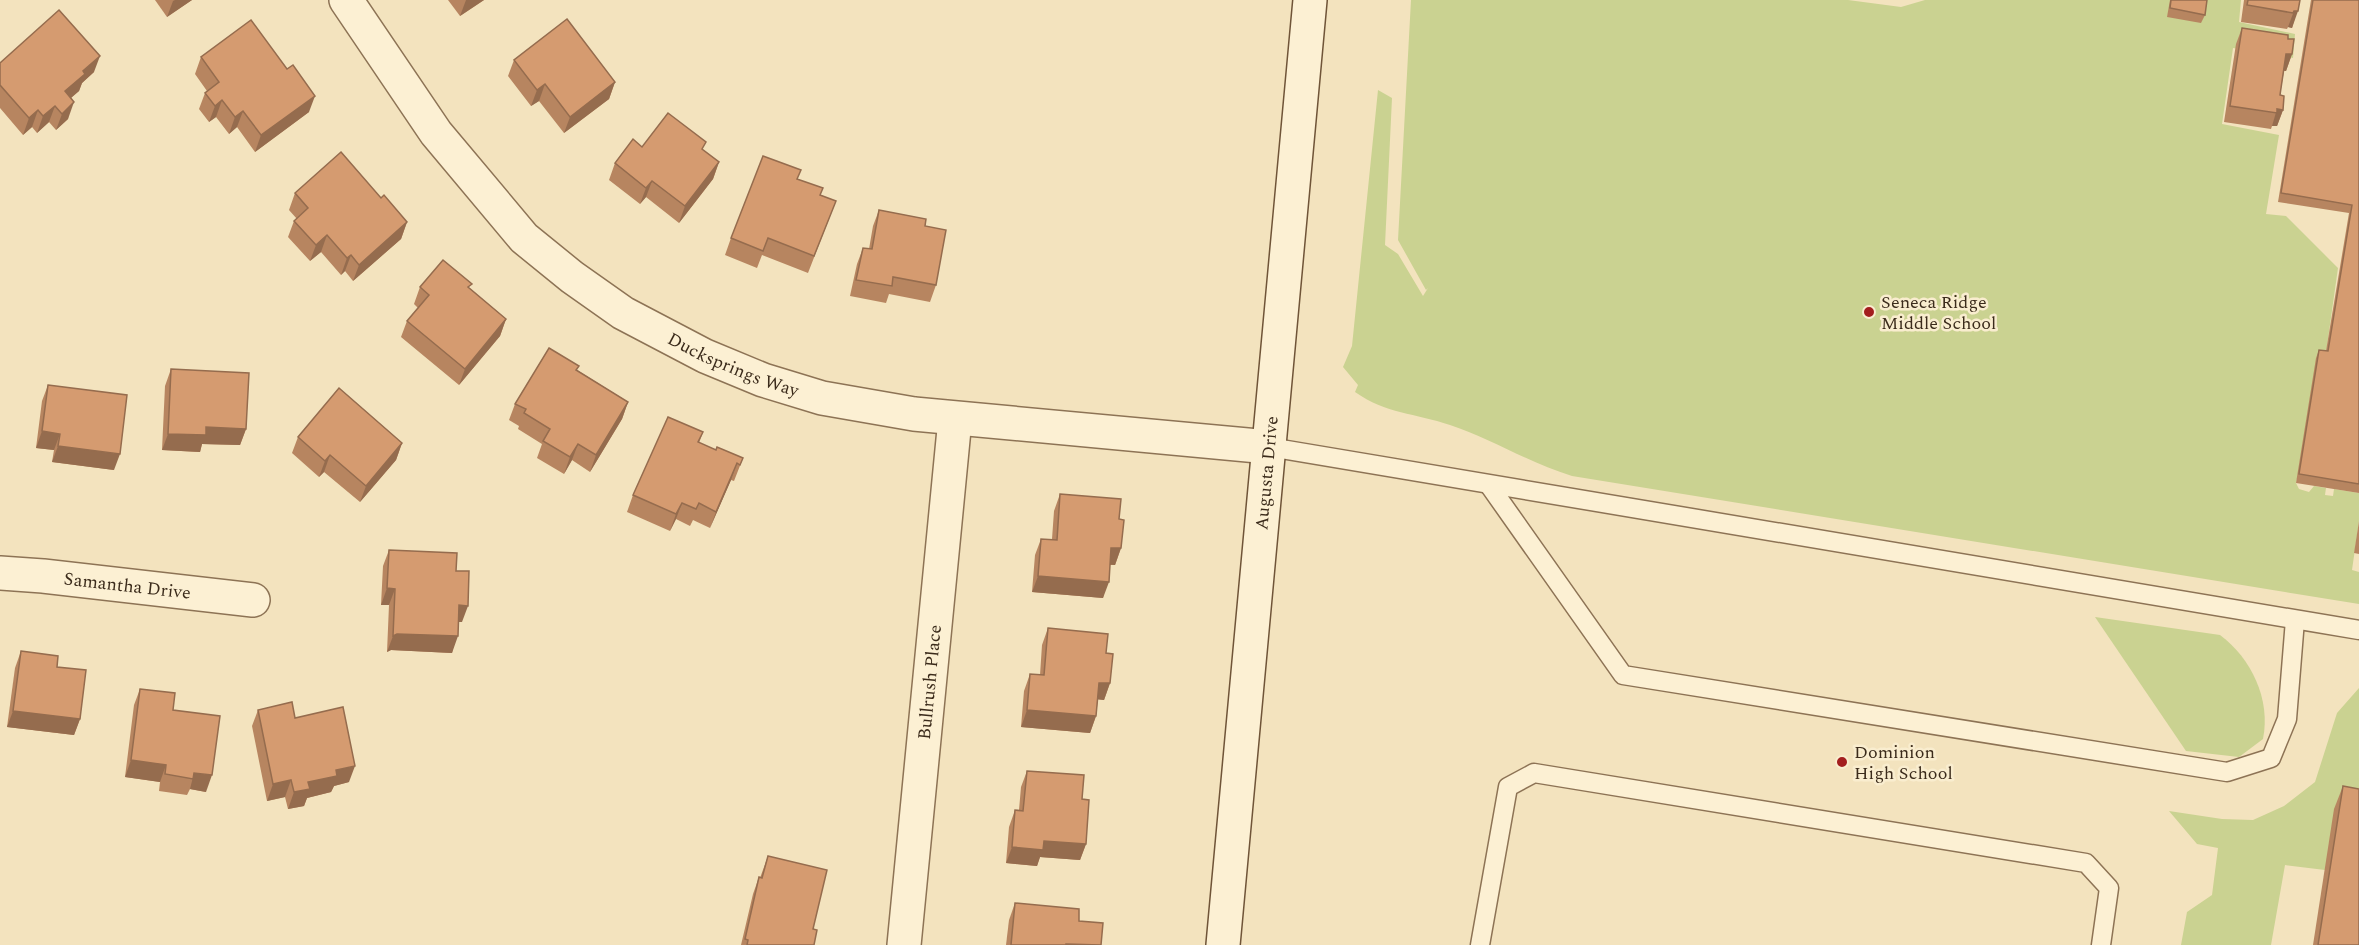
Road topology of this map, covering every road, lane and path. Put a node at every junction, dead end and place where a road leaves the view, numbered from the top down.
1 (346, 0) edge
2 (1310, 0) edge
3 (955, 419) junction
4 (1269, 447) junction
5 (1488, 485) junction
6 (0, 573) edge
7 (253, 600) dead end
8 (2295, 620) junction
9 (2359, 630) edge
10 (904, 945) edge
11 (1223, 945) edge
12 (1480, 945) edge
13 (2101, 945) edge

1 - 3 street, Ducksprings Way
2 - 4 street, Augusta Drive
3 - 4 street, Ducksprings Way
3 - 10 street, Bullrush Place
4 - 5 lane
4 - 11 street, Augusta Drive
5 - 8 lane
5 - 8 lane
6 - 7 street, Samantha Drive
8 - 9 lane
12 - 13 lane

